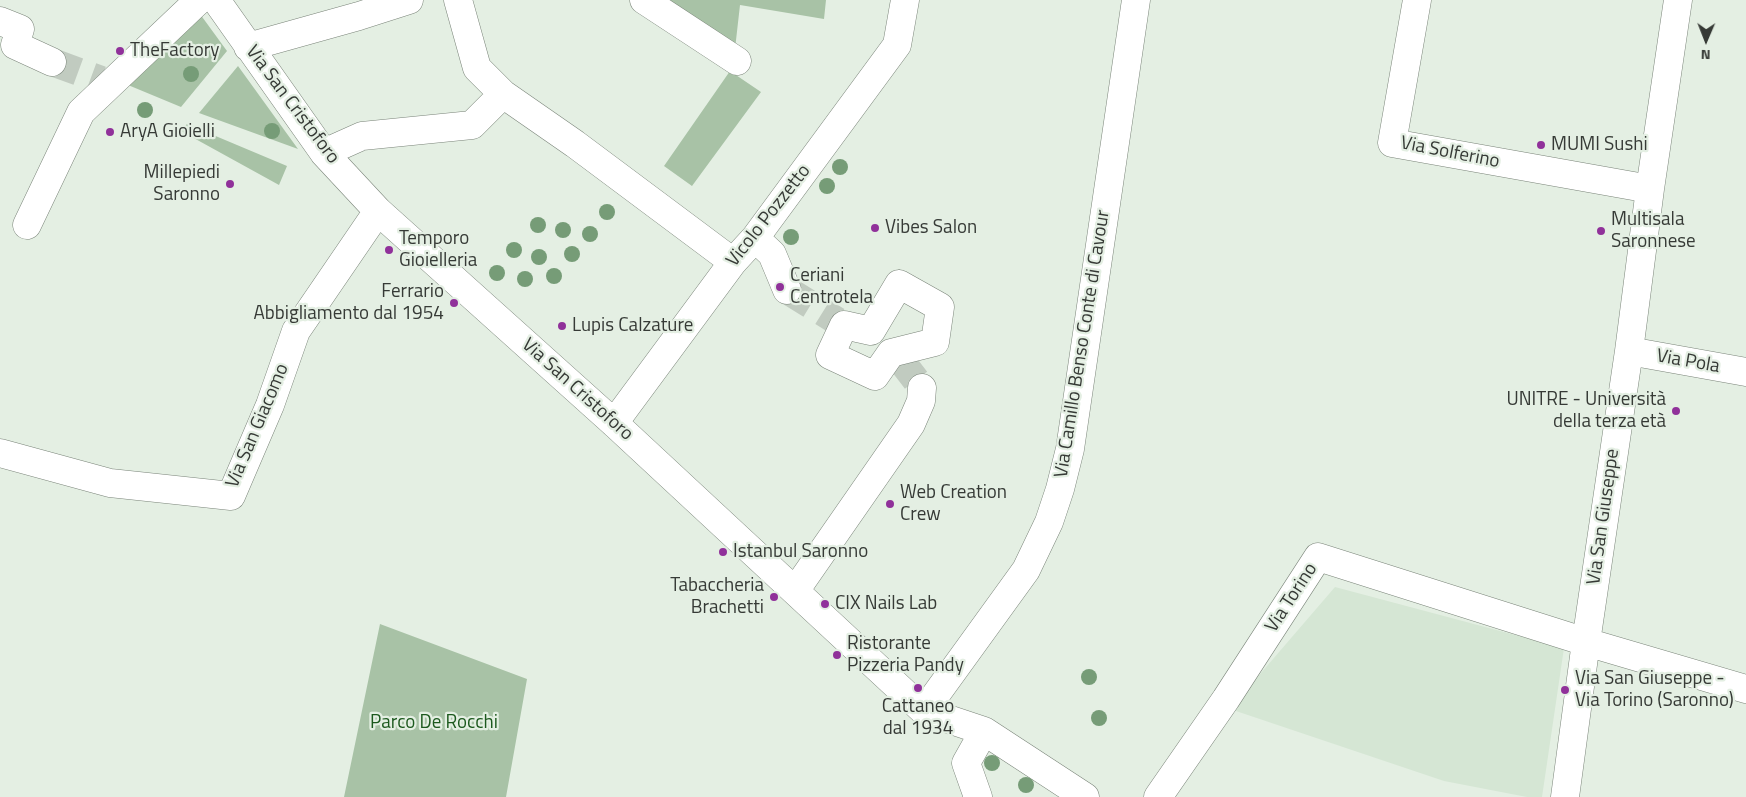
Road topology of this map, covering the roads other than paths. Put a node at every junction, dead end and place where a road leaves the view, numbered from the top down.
1 (198, 0) edge
2 (216, 0) edge
3 (409, 0) edge
4 (458, 0) edge
5 (644, 0) edge
6 (905, 0) edge
7 (1136, 0) edge
8 (1417, 0) edge
9 (1678, 0) edge
10 (0, 21) edge
11 (248, 47) junction
12 (737, 61) dead end
13 (52, 62) tunnel mouth
14 (503, 94) junction
15 (324, 153) junction
16 (1650, 189) junction
17 (378, 211) junction
18 (27, 225) dead end
19 (755, 238) junction
20 (733, 262) junction
21 (787, 290) tunnel mouth
22 (1629, 351) junction
23 (895, 356) joint
24 (1746, 372) edge
25 (922, 388) dead end
26 (614, 423) junction
27 (0, 453) edge
28 (795, 591) junction
29 (1586, 642) junction
30 (1746, 689) edge
31 (924, 711) junction
32 (984, 731) junction
33 (978, 797) edge
34 (1085, 797) edge
35 (1158, 797) edge
36 (1565, 797) edge

1 - 18 street
2 - 11 street, Via San Cristoforo
3 - 11 street
4 - 14 street
5 - 12 street
6 - 19 street, Vicolo Pozzetto
7 - 31 street, Via Camillo Benso Conte di Cavour
8 - 16 street, Via Solferino
9 - 16 street, Via San Giuseppe
10 - 13 street
11 - 15 street, Via San Cristoforo
14 - 15 street
14 - 20 street
15 - 17 street, Via San Cristoforo
16 - 22 street, Via San Giuseppe
17 - 26 street, Via San Cristoforo
17 - 27 street, Via San Giacomo
19 - 20 street, Vicolo Pozzetto
19 - 21 street
20 - 26 street, Vicolo Pozzetto
22 - 24 street, Via Pola
22 - 29 street, Via San Giuseppe
23 - 23 street
25 - 28 street
26 - 28 street, Via San Cristoforo
28 - 31 street, Via San Cristoforo
29 - 30 street
29 - 35 street, Via Torino
29 - 36 street, Via San Giuseppe
31 - 32 street, Via San Cristoforo
32 - 33 street
32 - 34 street, Via San Cristoforo

